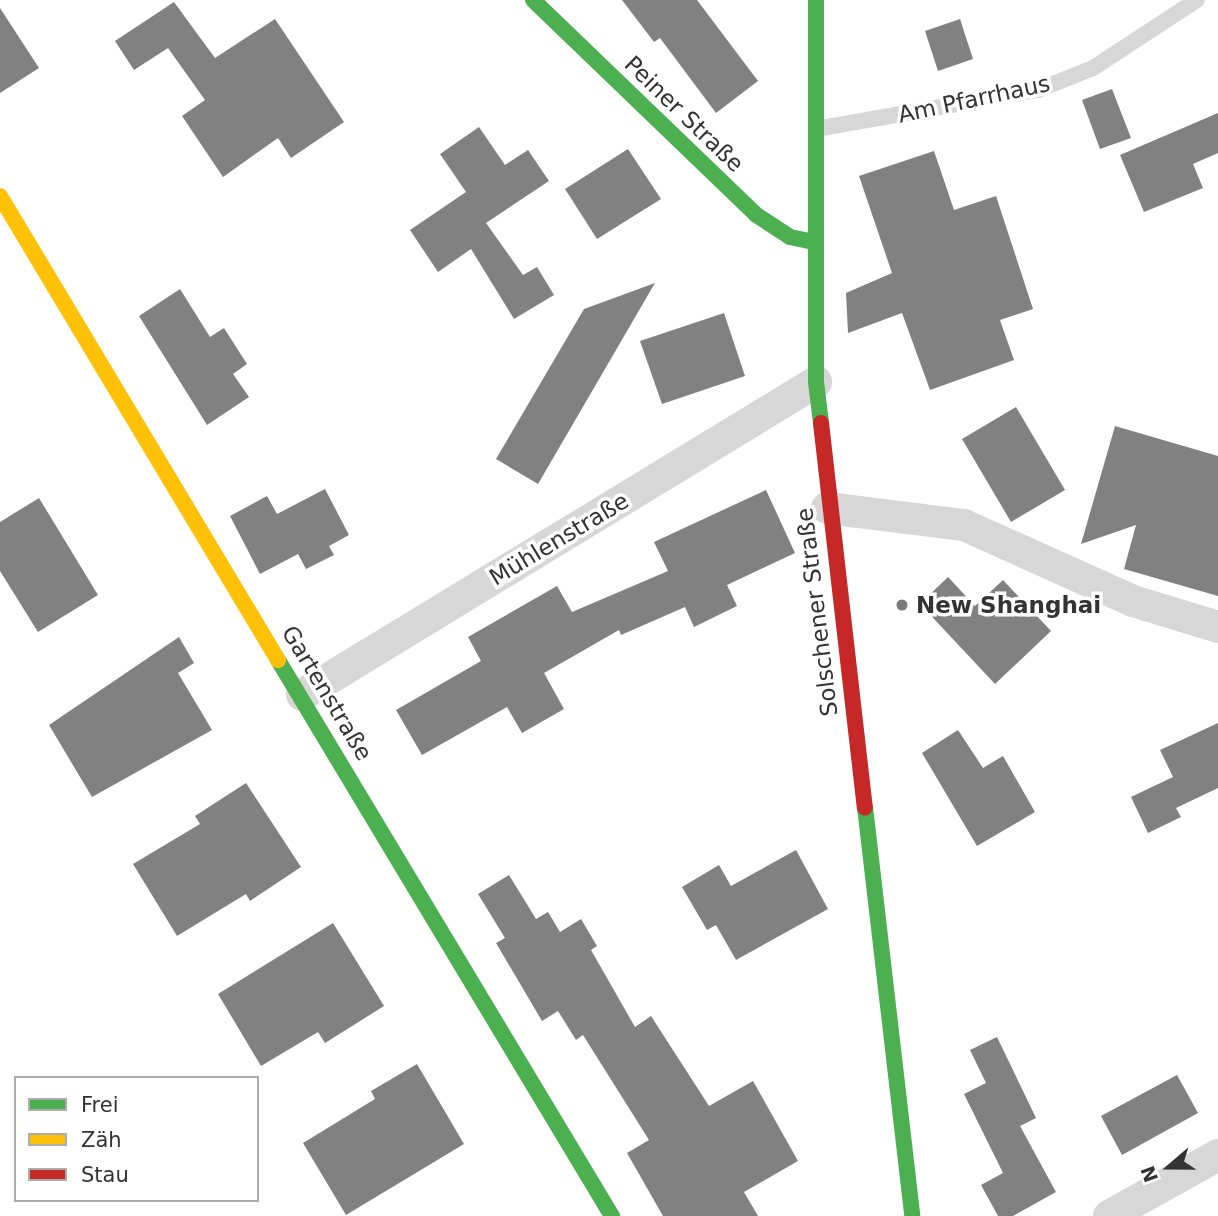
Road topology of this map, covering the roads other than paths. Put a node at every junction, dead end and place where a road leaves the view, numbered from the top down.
1 (533, 0) edge
2 (816, 0) edge
3 (1197, 0) edge
4 (814, 129) junction
5 (0, 195) edge
6 (814, 242) junction
7 (816, 383) junction
8 (827, 508) junction
9 (1218, 627) edge
10 (302, 695) junction
11 (1218, 1155) edge
12 (612, 1216) edge
13 (912, 1216) edge
14 (1109, 1216) edge

1 - 6 street, Peiner Straße
2 - 4 street, Solschener Straße
3 - 4 lane, Am Pfarrhaus
4 - 6 street, Solschener Straße
5 - 10 street, Gartenstraße
6 - 7 street, Solschener Straße
7 - 8 street, Solschener Straße
7 - 10 street, Mühlenstraße
8 - 9 street
8 - 13 street, Solschener Straße
10 - 12 street, Gartenstraße
11 - 14 street

